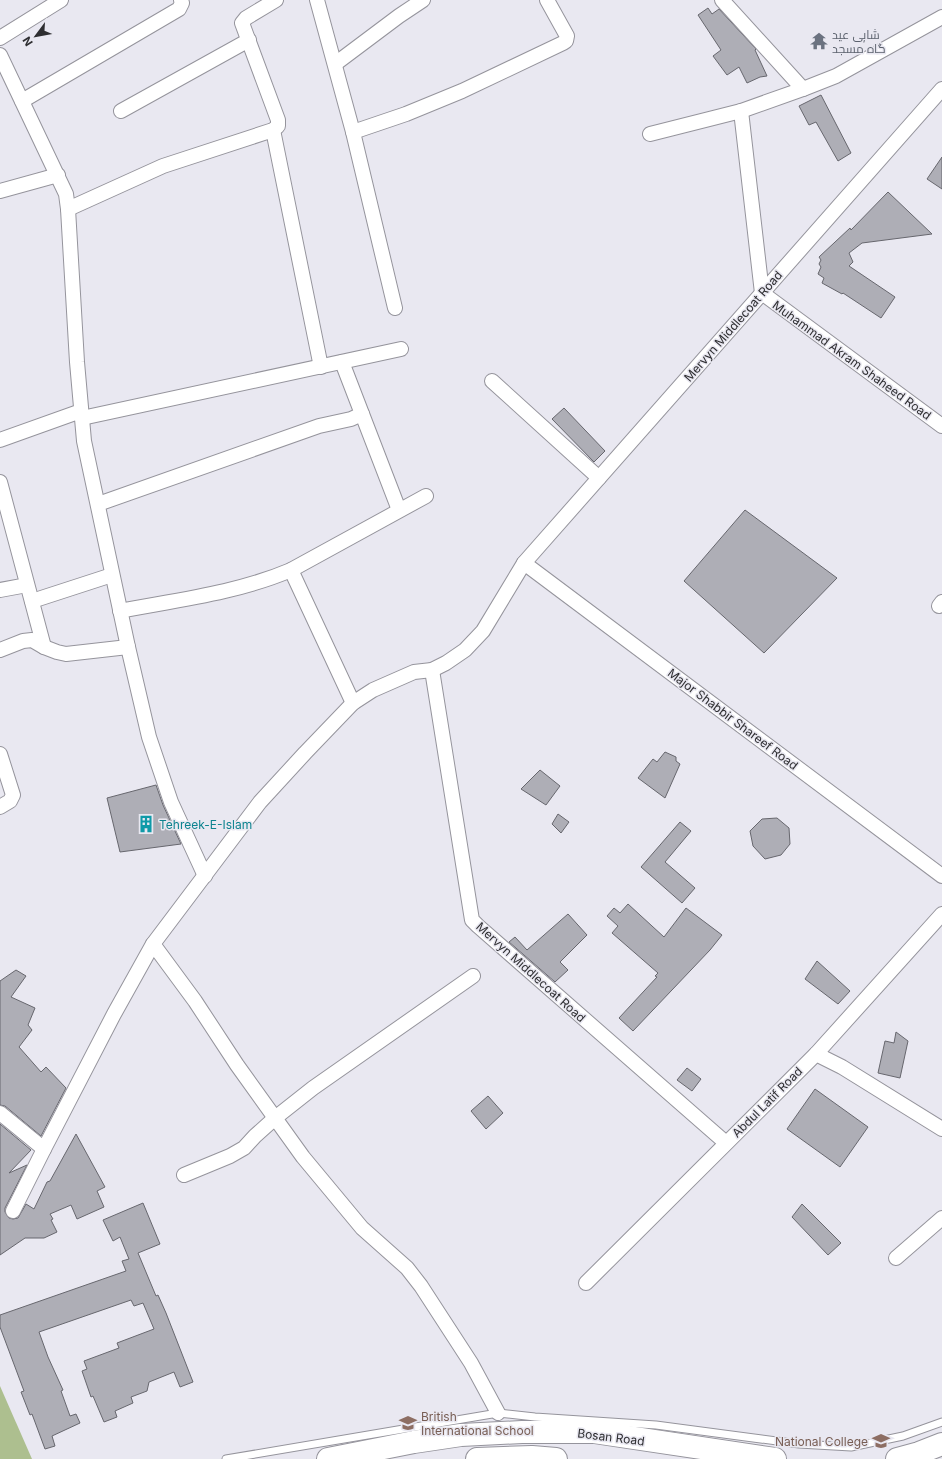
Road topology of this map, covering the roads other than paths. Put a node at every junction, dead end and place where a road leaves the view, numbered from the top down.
1 (60, 0) edge
2 (180, 0) edge
3 (276, 0) edge
4 (317, 0) edge
5 (423, 0) edge
6 (547, 0) edge
7 (722, 0) edge
8 (942, 17) edge
9 (0, 38) edge
10 (249, 40) junction
11 (0, 54) edge
12 (335, 64) junction
13 (942, 89) edge
14 (803, 90) junction
15 (22, 101) junction
16 (740, 110) junction
17 (121, 111) dead end
18 (273, 130) junction
19 (353, 132) junction
20 (650, 134) dead end
21 (58, 175) junction
22 (0, 191) edge
23 (68, 209) junction
24 (762, 293) junction
25 (395, 308) dead end
26 (401, 349) dead end
27 (342, 362) junction
28 (321, 367) junction
29 (492, 382) dead end
30 (81, 414) junction
31 (362, 414) junction
32 (942, 426) edge
33 (0, 440) edge
34 (599, 478) junction
35 (0, 482) edge
36 (426, 496) dead end
37 (98, 504) junction
38 (399, 510) junction
39 (524, 563) junction
40 (291, 570) junction
41 (112, 575) junction
42 (28, 585) junction
43 (0, 590) edge
44 (32, 601) junction
45 (120, 611) junction
46 (44, 647) junction
47 (128, 647) junction
48 (0, 650) edge
49 (432, 670) junction
50 (353, 703) junction
51 (0, 754) edge
52 (0, 808) edge
53 (205, 876) junction
54 (942, 876) edge
55 (942, 914) edge
56 (153, 944) junction
57 (473, 976) dead end
58 (816, 1054) junction
59 (0, 1113) edge
60 (275, 1118) junction
61 (942, 1129) edge
62 (726, 1143) junction
63 (44, 1149) junction
64 (184, 1175) dead end
65 (14, 1211) dead end
66 (942, 1218) edge
67 (896, 1258) dead end
68 (586, 1283) dead end
69 (498, 1413) junction
70 (942, 1422) edge
71 (942, 1444) edge
72 (226, 1459) edge
73 (328, 1459) edge
74 (477, 1459) edge
75 (556, 1459) edge
76 (775, 1459) edge
77 (897, 1459) edge

1 - 9 street
2 - 15 street
3 - 10 street
4 - 12 street
5 - 12 street
6 - 19 street
7 - 14 street
8 - 14 street
10 - 17 street
10 - 18 street
11 - 15 street
12 - 19 street
13 - 24 street, Mervyn Middlecoat Road
14 - 16 street
15 - 21 street
16 - 20 street
16 - 24 street
18 - 23 street
18 - 28 street
19 - 25 street
21 - 22 street
21 - 23 street
23 - 30 street
24 - 32 street, Muhammad Akram Shaheed Road
24 - 34 street, Mervyn Middlecoat Road
26 - 27 street
27 - 28 street
27 - 31 street
28 - 30 street
29 - 34 street
30 - 33 street
30 - 37 street
31 - 37 street
31 - 38 street
34 - 39 street, Mervyn Middlecoat Road
35 - 42 street
36 - 38 street
37 - 41 street
38 - 40 street
39 - 49 street, Mervyn Middlecoat Road
39 - 54 street, Major Shabbir Shareef Road
40 - 45 street
40 - 50 street
41 - 44 street
41 - 45 street
42 - 43 street
42 - 44 street
44 - 46 street
45 - 47 street
46 - 47 street
46 - 48 street
47 - 53 street
49 - 50 street
49 - 62 street, Mervyn Middlecoat Road
50 - 53 street
51 - 52 street
53 - 56 street
55 - 58 street, Abdul Latif Road
56 - 60 street
56 - 63 street
57 - 60 street
58 - 61 street
58 - 62 street, Abdul Latif Road
59 - 63 street
60 - 64 street
60 - 69 street
62 - 68 street, Abdul Latif Road
63 - 65 street
66 - 67 street
69 - 70 lane
69 - 72 lane
71 - 77 main road
73 - 76 main road, Bosan Road
74 - 75 main road

